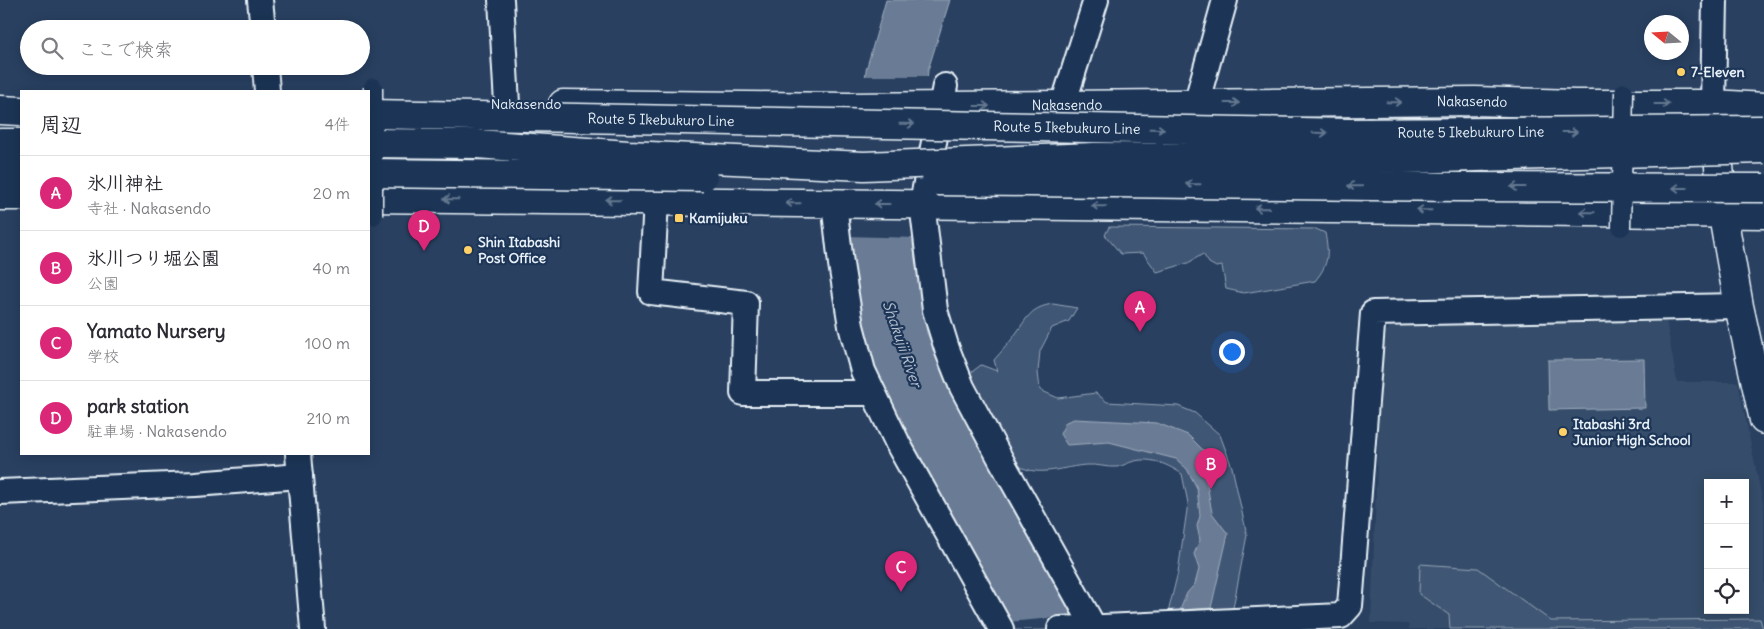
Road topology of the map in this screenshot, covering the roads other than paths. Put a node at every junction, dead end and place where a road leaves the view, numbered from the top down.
1 (260, 0) edge
2 (501, 0) edge
3 (1096, 0) edge
4 (1225, 0) edge
5 (1715, 0) edge
6 (261, 20) edge
7 (266, 75) edge
8 (267, 90) edge
9 (1624, 92) dead end
10 (371, 95) edge
11 (940, 99) junction
12 (0, 103) edge
13 (20, 103) edge
14 (1201, 103) junction
15 (507, 104) junction
16 (1712, 104) junction
17 (1063, 105) junction
18 (1764, 107) edge
19 (0, 110) edge
20 (20, 111) edge
21 (370, 114) edge
22 (1764, 130) edge
23 (0, 142) edge
24 (20, 143) edge
25 (370, 143) edge
26 (1764, 149) edge
27 (370, 157) edge
28 (1764, 167) edge
29 (0, 170) edge
30 (20, 171) edge
31 (370, 173) edge
32 (1764, 188) edge
33 (0, 196) edge
34 (20, 196) edge
35 (656, 201) junction
36 (922, 203) junction
37 (838, 204) junction
38 (371, 207) edge
39 (1723, 214) junction
40 (1764, 214) edge
41 (1621, 227) dead end
42 (1739, 306) junction
43 (872, 393) junction
44 (1764, 420) edge
45 (299, 465) edge
46 (0, 492) edge
47 (1091, 628) edge
48 (313, 629) edge
49 (1001, 629) edge
50 (1060, 629) edge

1 - 6 street
2 - 15 street
3 - 17 street
4 - 14 street
5 - 16 street
7 - 8 street
9 - 41 street, bridge
10 - 15 main road, Nakasendo
10 - 38 street, bridge
11 - 15 main road, Nakasendo
11 -> 17 main road, Nakasendo
11 - 36 street
12 - 13 main road
14 -> 16 main road, Nakasendo
14 - 17 main road, Nakasendo
16 - 18 main road, Nakasendo
16 - 39 main road
19 - 20 main road
21 -> 22 main road, Route 5 Ikebukuro Line, bridge
23 - 24 main road
25 - 26 main road, bridge
27 - 28 main road, bridge
29 - 30 main road
32 -> 31 main road, bridge
33 - 34 main road
37 -> 35 main road
35 -> 38 main road
35 - 43 street
36 -> 37 main road
39 -> 36 main road
36 - 47 street
37 - 43 street
39 - 40 main road
39 - 42 main road
42 - 44 main road
42 - 47 street
43 - 49 street
45 - 46 street
45 - 48 street
47 - 50 street

